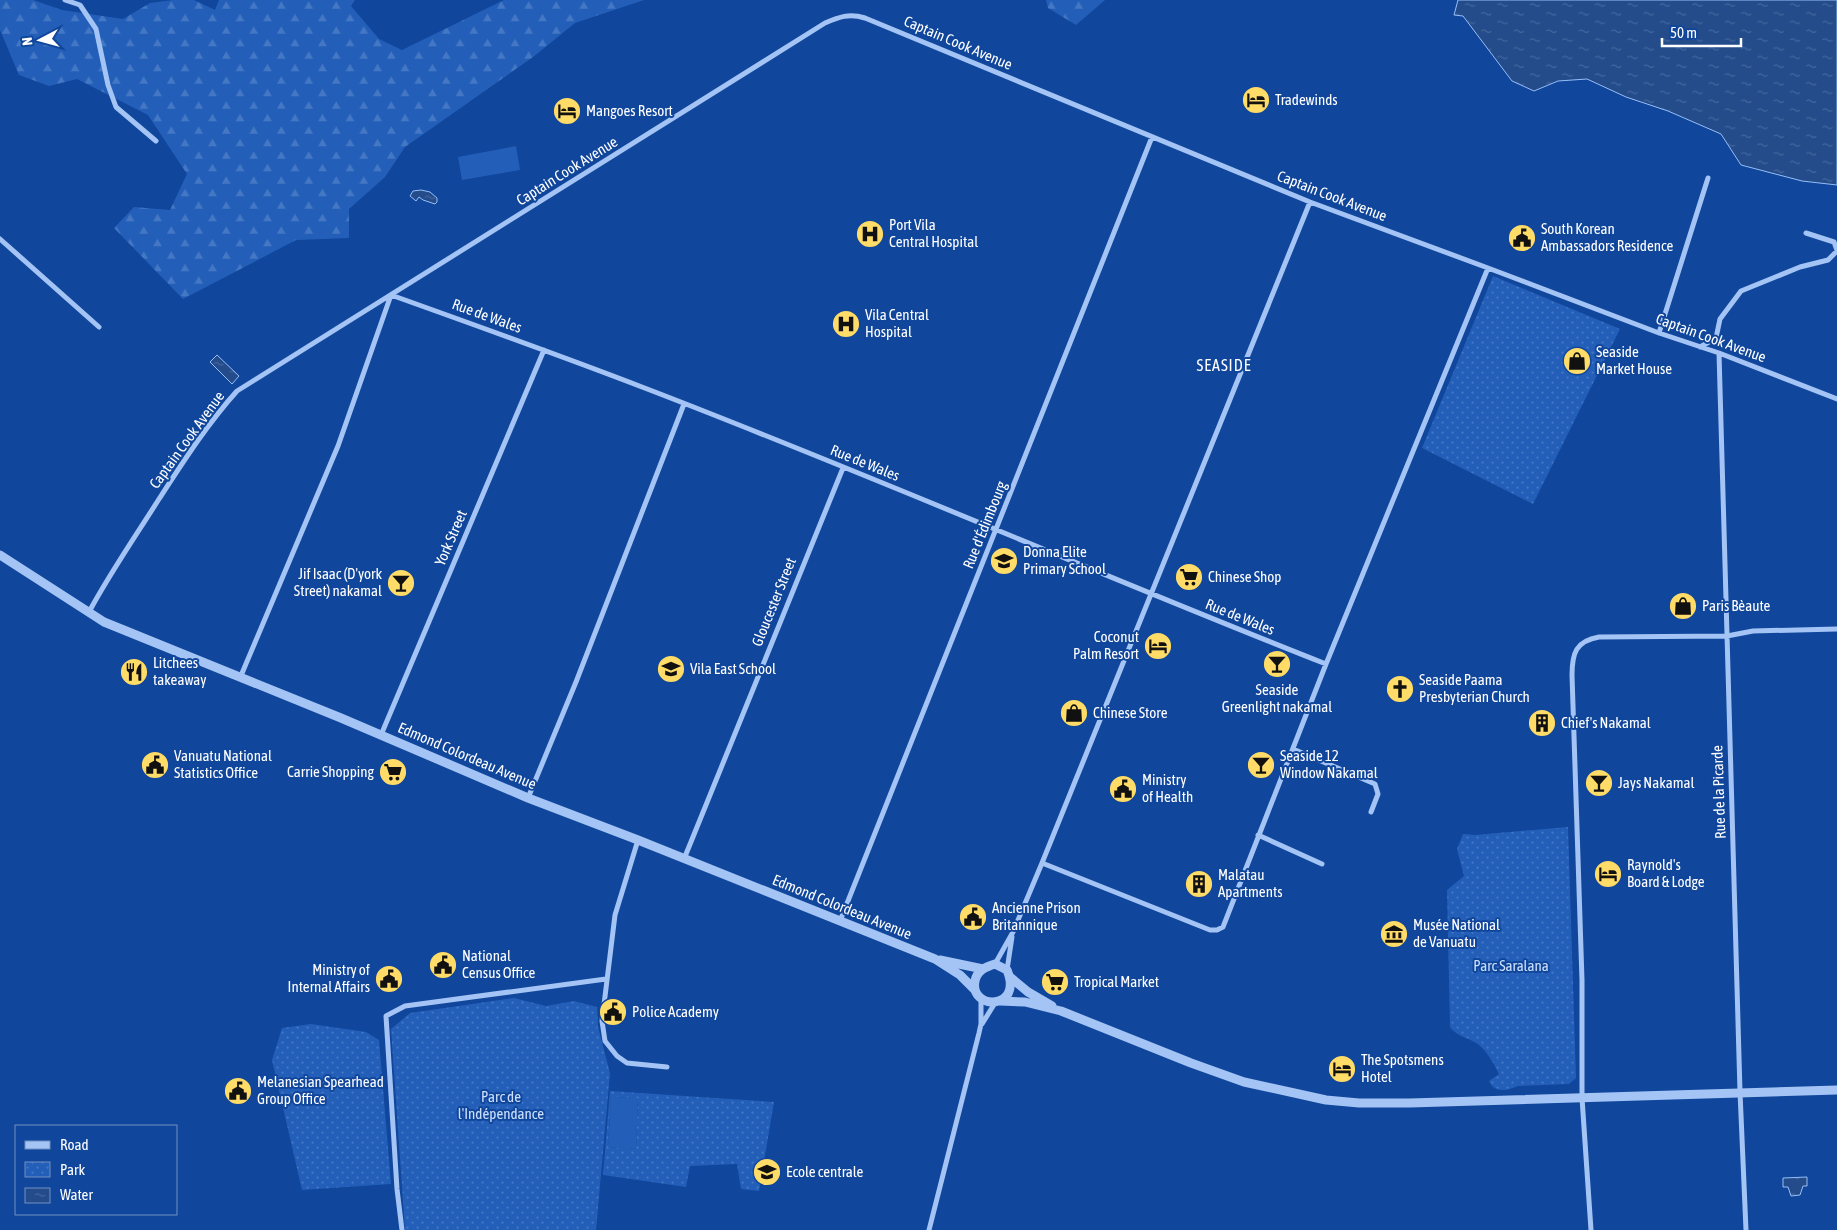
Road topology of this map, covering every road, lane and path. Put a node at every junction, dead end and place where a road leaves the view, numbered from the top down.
1 (65, 0) edge
2 (1152, 137) junction
3 (156, 140) dead end
4 (1708, 178) dead end
5 (1310, 202) junction
6 (1806, 233) dead end
7 (0, 239) edge
8 (1837, 250) edge
9 (1488, 268) junction
10 (391, 295) junction
11 (99, 327) dead end
12 (1659, 333) junction
13 (1700, 347) junction
14 (544, 350) junction
15 (1719, 353) junction
16 (1837, 399) edge
17 (684, 404) junction
18 (843, 468) junction
19 (997, 530) junction
20 (0, 555) edge
21 (1152, 595) junction
22 (88, 613) junction
23 (1837, 629) edge
24 (1727, 636) junction
25 (1326, 664) junction
26 (240, 678) junction
27 (381, 735) junction
28 (1293, 750) junction
29 (528, 798) junction
30 (1371, 812) dead end
31 (1258, 835) junction
32 (638, 840) junction
33 (684, 858) junction
34 (1042, 863) junction
35 (1322, 864) dead end
36 (840, 921) junction
37 (1013, 932) junction
38 (935, 959) junction
39 (996, 964) junction
40 (983, 968) junction
41 (1008, 973) junction
42 (606, 979) junction
43 (975, 990) junction
44 (981, 998) junction
45 (997, 1002) junction
46 (1061, 1011) junction
47 (981, 1024) junction
48 (667, 1066) dead end
49 (1837, 1090) edge
50 (1740, 1092) junction
51 (1582, 1098) junction
52 (402, 1230) edge
53 (929, 1230) edge
54 (1592, 1230) edge
55 (1746, 1230) edge

1 - 3 street
2 - 5 street, Captain Cook Avenue
2 - 10 street, Captain Cook Avenue
2 - 19 street, Rue d'Édimbourg
4 - 12 street
5 - 9 street, Captain Cook Avenue
5 - 21 street
6 - 8 street
7 - 11 street
8 - 13 street
9 - 12 street, Captain Cook Avenue
9 - 25 street
10 - 14 street, Rue de Wales
10 - 22 street, Captain Cook Avenue
10 - 26 street
12 - 13 street, Captain Cook Avenue
13 - 15 street, Captain Cook Avenue
14 - 17 street, Rue de Wales
14 - 27 street, York Street
15 - 16 street, Captain Cook Avenue
15 - 24 street, Rue de la Picarde
17 - 18 street, Rue de Wales
17 - 29 street
18 - 19 street, Rue de Wales
18 - 33 street, Gloucester Street
19 - 21 street, Rue de Wales
19 - 36 street, Rue d'Édimbourg
20 - 22 street, Edmond Colordeau Avenue
21 - 25 street, Rue de Wales
21 - 34 street
22 - 26 street, Edmond Colordeau Avenue
23 - 24 street
24 - 50 street, Rue de la Picarde
24 - 51 street
25 - 28 street
26 - 27 street, Edmond Colordeau Avenue
27 - 29 street, Edmond Colordeau Avenue
28 - 30 street
28 - 31 street
29 - 32 street, Edmond Colordeau Avenue
31 - 34 street
31 - 35 street
32 - 33 street, Edmond Colordeau Avenue
32 - 42 street
33 - 36 street, Edmond Colordeau Avenue
34 - 37 street
36 - 38 street, Edmond Colordeau Avenue
37 - 39 street
37 - 41 street
38 - 40 street
38 - 43 street
39 - 40 street
39 - 41 street
40 - 43 street
41 - 45 street
41 - 46 street
42 - 48 street
42 - 52 street
43 - 44 street
44 - 45 street
44 - 47 street
45 - 46 street
45 - 47 street
46 - 51 street
47 - 53 street
49 - 50 street
50 - 51 street
50 - 55 street, Rue de la Picarde
51 - 54 street

